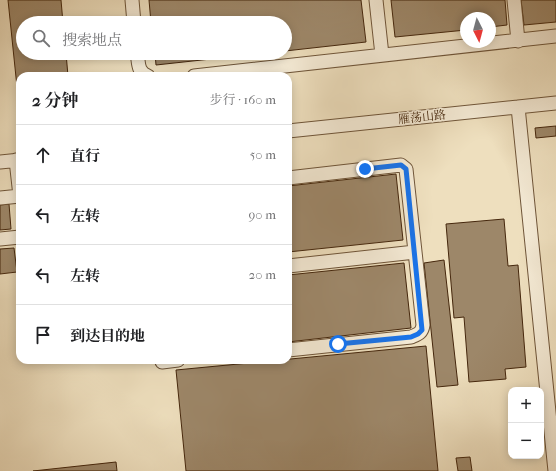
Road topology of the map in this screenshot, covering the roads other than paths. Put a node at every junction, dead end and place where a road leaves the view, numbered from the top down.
1 (132, 0) edge
2 (376, 0) edge
3 (514, 0) edge
4 (133, 16) edge
5 (556, 36) edge
6 (518, 41) junction
7 (382, 55) junction
8 (138, 60) edge
9 (140, 72) edge
10 (230, 72) edge
11 (556, 103) edge
12 (518, 107) junction
13 (292, 131) edge
14 (16, 160) edge
15 (0, 162) edge
16 (292, 178) edge
17 (16, 196) edge
18 (0, 198) edge
19 (16, 237) edge
20 (0, 239) edge
21 (415, 252) junction
22 (292, 266) edge
23 (292, 350) edge
24 (555, 471) edge

1 - 4 street
2 - 7 street
3 - 6 street
5 - 6 street
6 - 7 street
7 - 10 street
8 - 9 street
11 - 12 street, 雁荡山路
12 - 13 street, 雁荡山路
12 - 24 street
14 - 15 street
16 - 21 street
17 - 18 street
19 - 20 street
21 - 22 street
21 - 23 street

